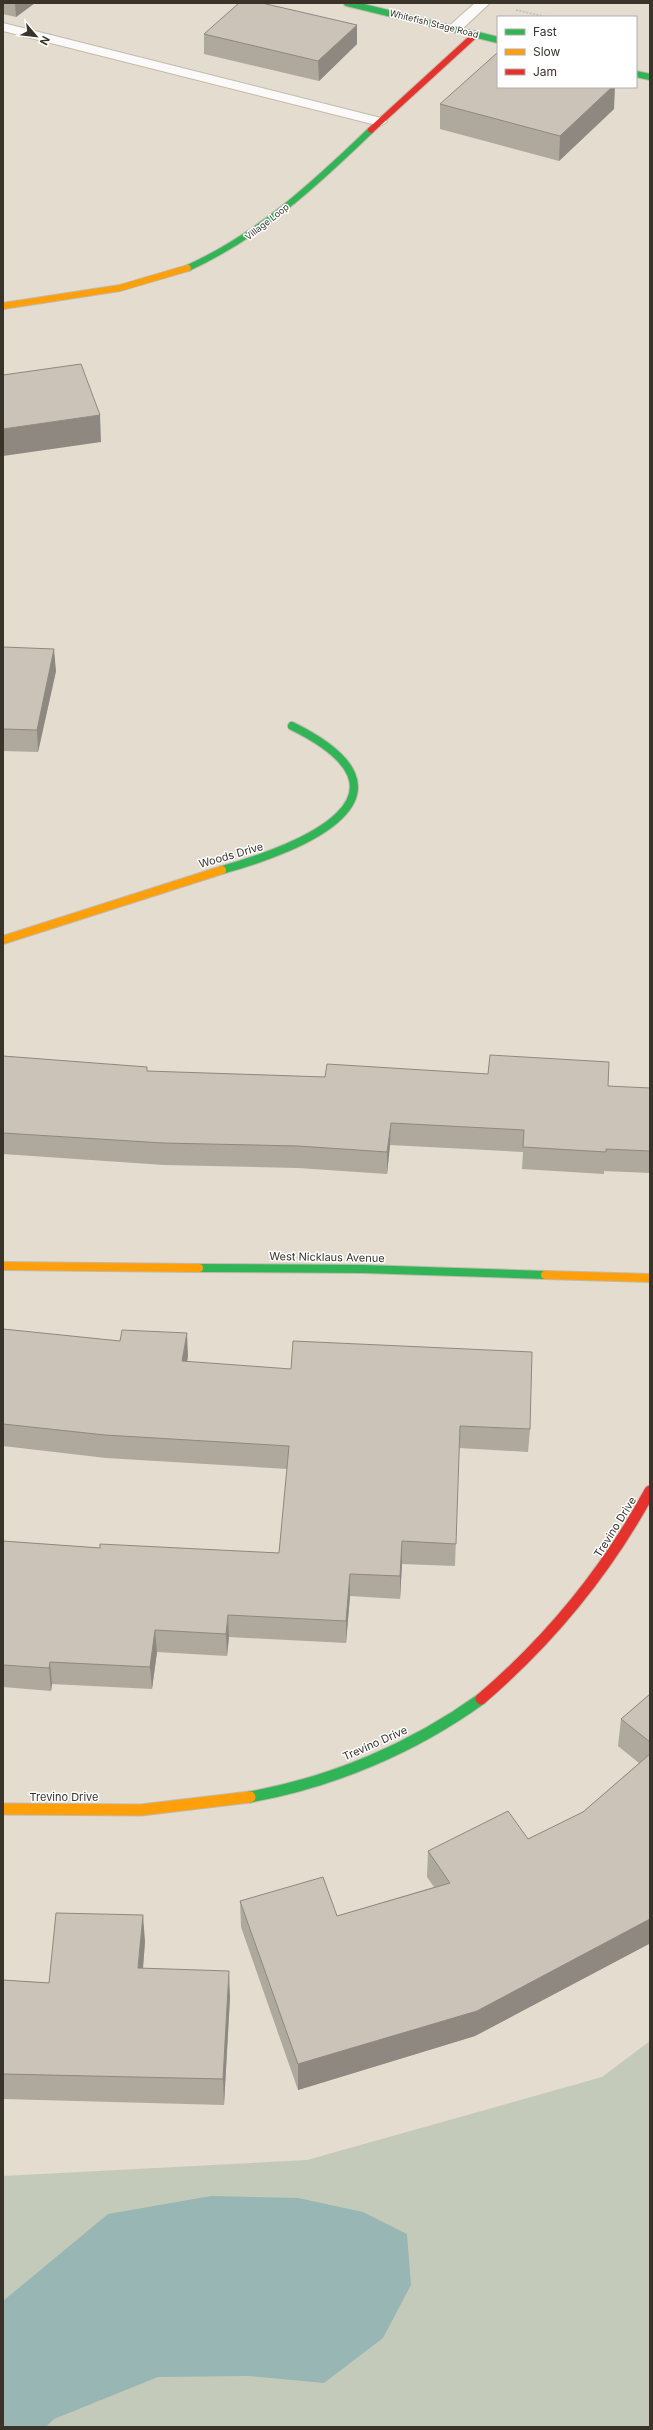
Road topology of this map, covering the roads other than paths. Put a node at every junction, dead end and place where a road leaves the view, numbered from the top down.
1 (347, 3) edge
2 (483, 3) edge
3 (3, 26) edge
4 (454, 29) junction
5 (476, 34) junction
6 (497, 40) edge
7 (637, 74) edge
8 (650, 77) edge
9 (380, 122) junction
10 (3, 306) edge
11 (292, 726) dead end
12 (3, 940) edge
13 (3, 1266) edge
14 (650, 1278) edge
15 (650, 1491) edge
16 (3, 1809) edge

1 - 4 street, Whitefish Stage Road
2 - 4 street
3 - 9 street
4 - 5 street, Whitefish Stage Road
5 - 6 street, Whitefish Stage Road
5 - 9 street, Village Loop
7 - 8 street
9 - 10 street, Village Loop
11 - 12 street, Woods Drive
13 - 14 street, West Nicklaus Avenue
15 - 16 street, Trevino Drive

